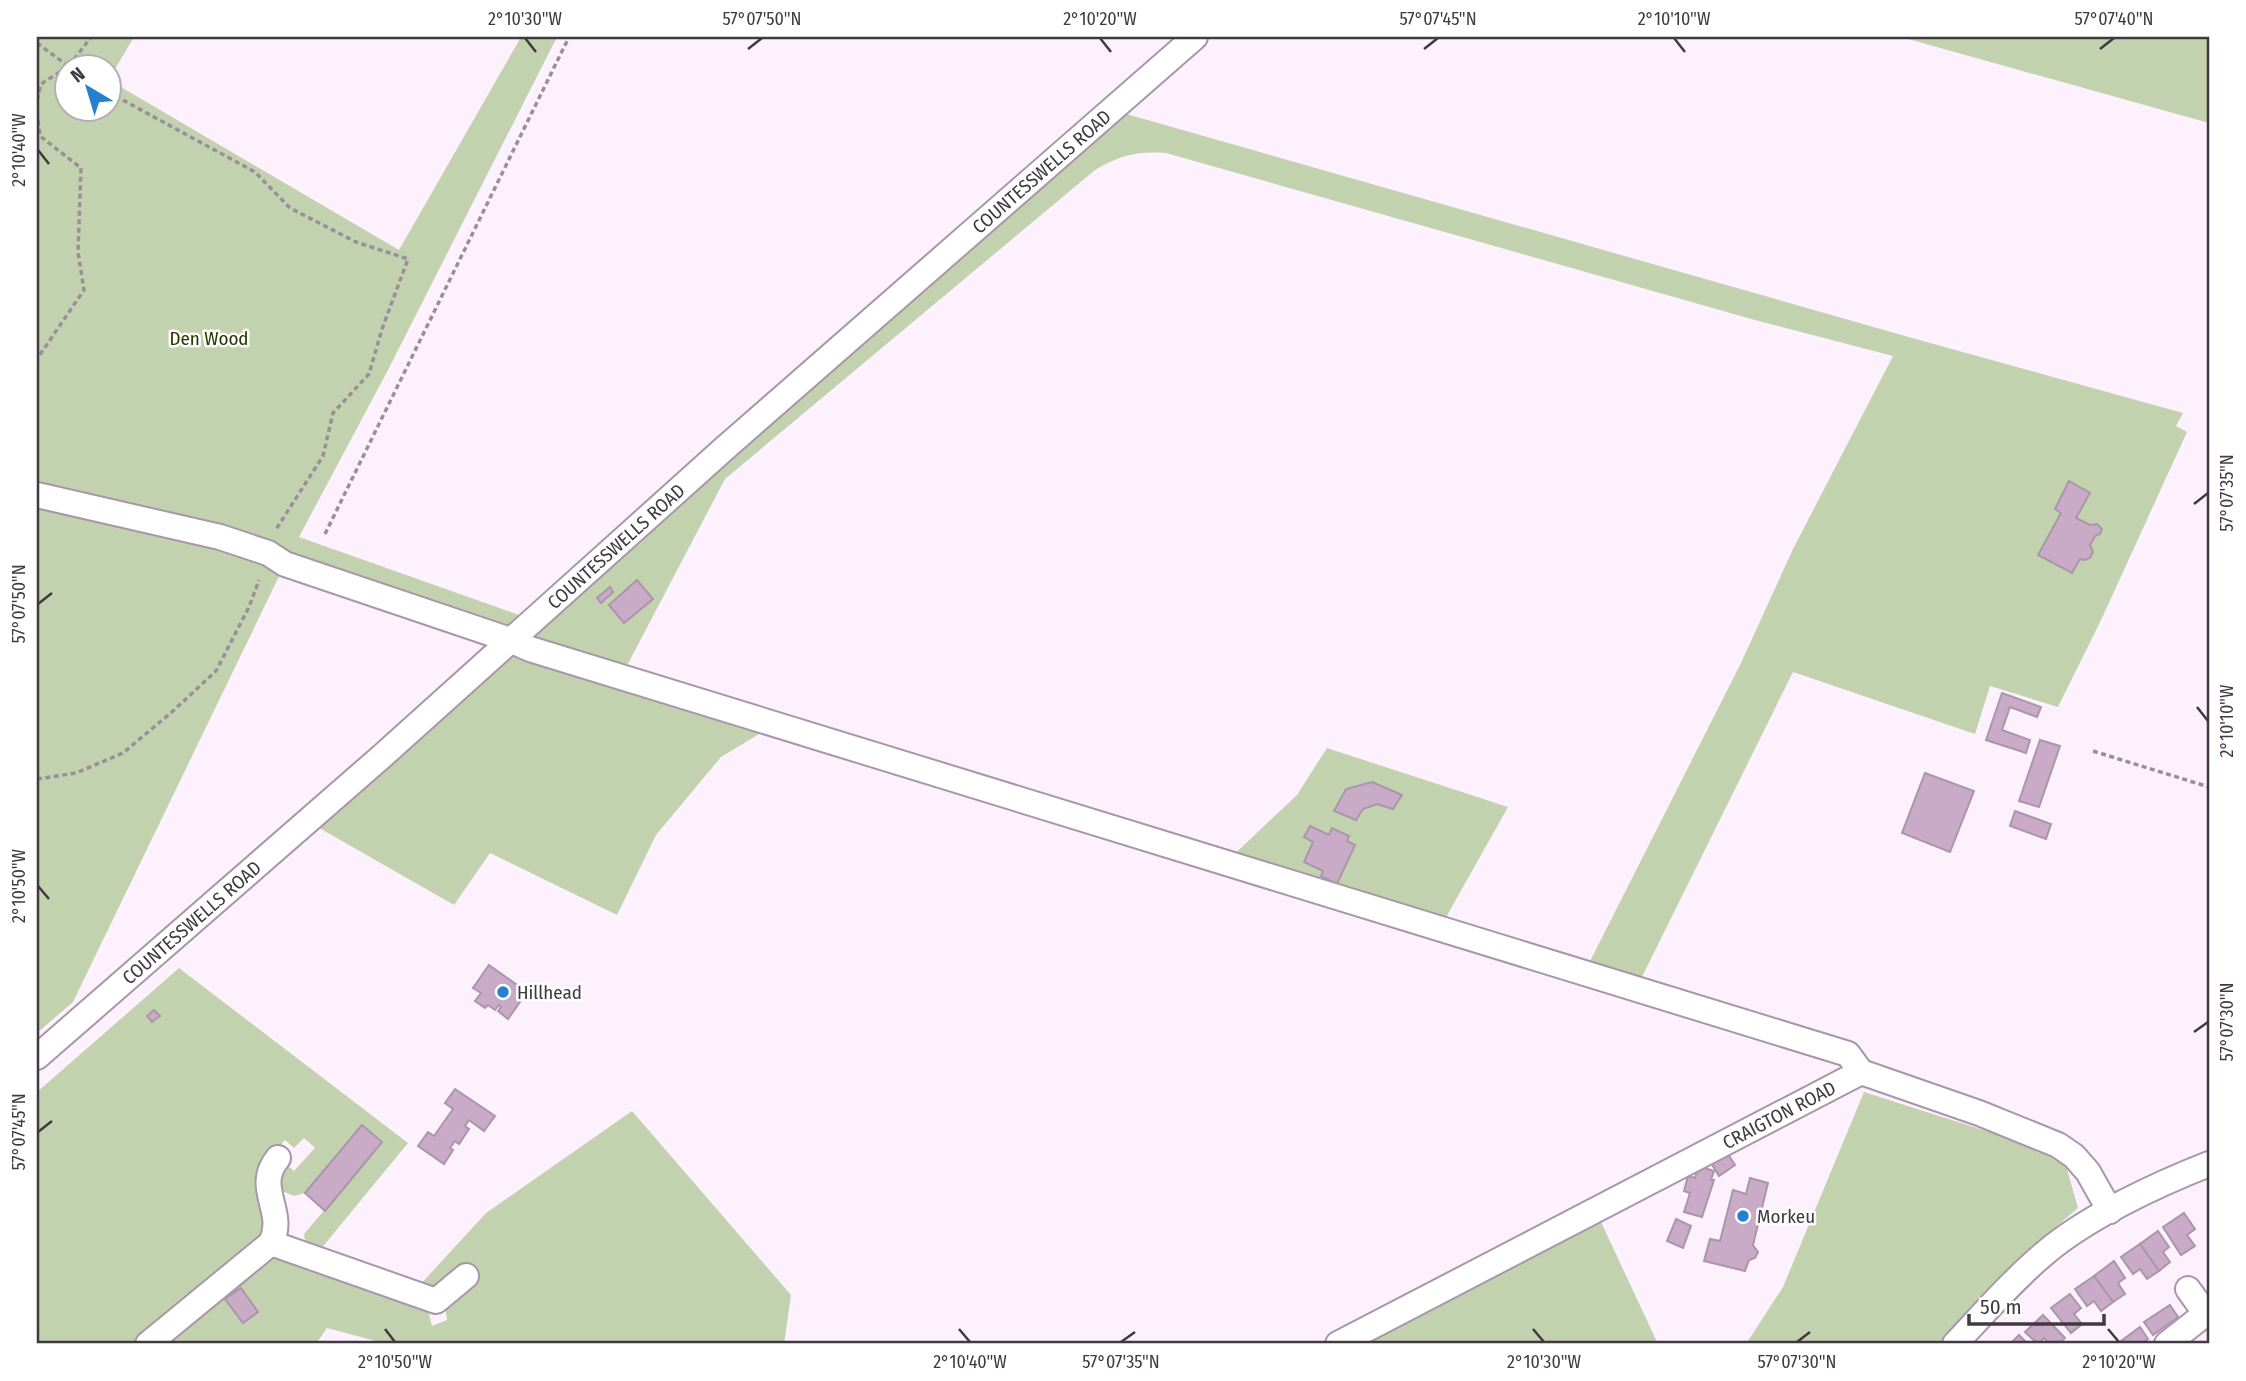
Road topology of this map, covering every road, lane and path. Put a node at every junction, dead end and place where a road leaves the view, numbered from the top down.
1 (91, 37) edge
2 (569, 37) edge
3 (1195, 37) edge
4 (37, 43) edge
5 (80, 52) edge
6 (52, 54) edge
7 (52, 77) edge
8 (37, 100) edge
9 (122, 100) edge
10 (37, 112) edge
11 (37, 359) edge
12 (37, 495) edge
13 (275, 531) dead end
14 (325, 534) dead end
15 (259, 580) dead end
16 (510, 640) junction
17 (2093, 751) dead end
18 (37, 779) edge
19 (2209, 787) edge
20 (37, 1056) edge
21 (1861, 1072) junction
22 (278, 1158) dead end
23 (2209, 1164) edge
24 (2110, 1211) junction
25 (271, 1243) junction
26 (466, 1276) dead end
27 (2188, 1289) dead end
28 (2208, 1312) edge
29 (148, 1344) edge
30 (1338, 1344) edge
31 (1955, 1344) edge
32 (2167, 1344) edge

1 - 5 path
2 - 14 path
3 - 16 street, COUNTESSWELLS ROAD
4 - 6 path
7 - 8 path
9 - 13 path
10 - 11 path
12 - 16 street
15 - 18 path
16 - 20 street, COUNTESSWELLS ROAD
16 - 21 street
17 - 19 path
21 - 24 street
21 - 30 street, CRAIGTON ROAD
22 - 25 street
23 - 24 street
24 - 31 street
25 - 26 street
25 - 29 street
27 - 28 street
28 - 32 street

